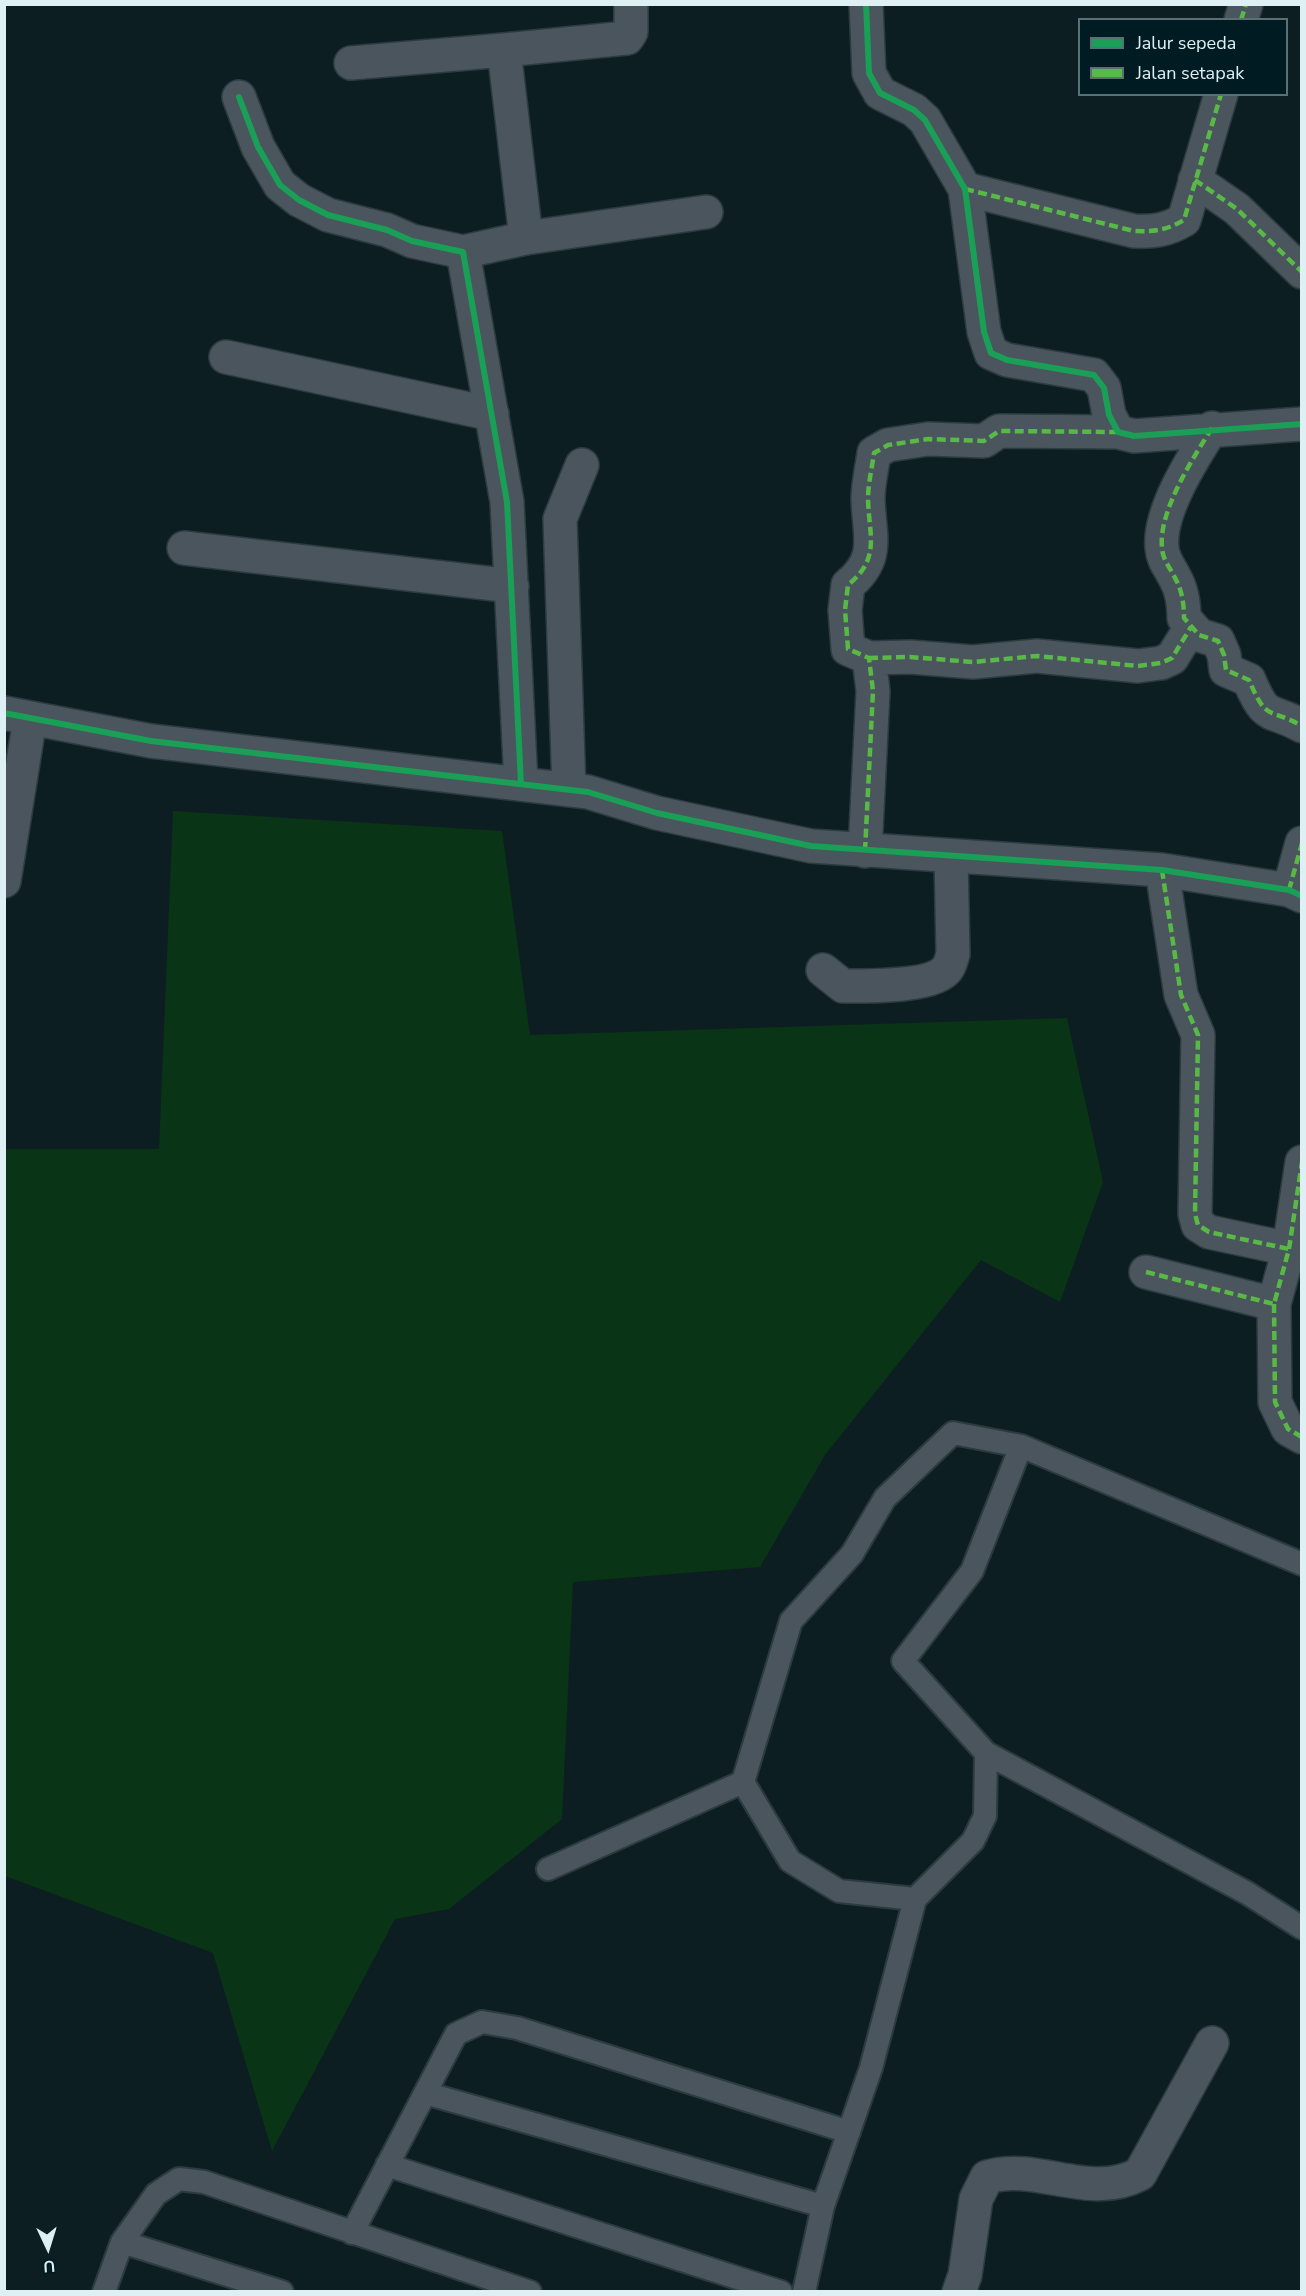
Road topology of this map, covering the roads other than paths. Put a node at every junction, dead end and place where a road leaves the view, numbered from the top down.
1 (631, 4) edge
2 (866, 4) edge
3 (504, 50) junction
4 (351, 63) dead end
5 (1220, 96) edge
6 (239, 97) dead end
7 (1195, 180) junction
8 (966, 189) junction
9 (706, 212) dead end
10 (526, 238) junction
11 (463, 252) junction
12 (1302, 272) edge
13 (226, 357) dead end
14 (492, 414) junction
15 (1302, 423) edge
16 (1212, 428) junction
17 (1118, 432) junction
18 (582, 465) dead end
19 (184, 548) dead end
20 (512, 586) junction
21 (1191, 627) junction
22 (869, 658) junction
23 (17, 716) edge
24 (1302, 726) edge
25 (521, 784) junction
26 (569, 790) junction
27 (1302, 843) edge
28 (866, 851) junction
29 (951, 857) junction
30 (1162, 870) junction
31 (4, 881) edge
32 (1295, 893) edge
33 (823, 970) dead end
34 (1302, 1162) edge
35 (1289, 1249) junction
36 (1146, 1272) dead end
37 (1274, 1304) junction
38 (1302, 1437) edge
39 (1021, 1446) junction
40 (1302, 1564) edge
41 (986, 1753) junction
42 (742, 1782) junction
43 (548, 1869) dead end
44 (915, 1899) junction
45 (1302, 1928) edge
46 (1212, 2043) dead end
47 (425, 2093) junction
48 (849, 2132) junction
49 (387, 2165) junction
50 (823, 2206) junction
51 (352, 2233) junction
52 (122, 2242) junction
53 (104, 2292) edge
54 (282, 2292) edge
55 (530, 2292) edge
56 (781, 2292) edge
57 (804, 2292) edge
58 (959, 2292) edge

1 - 3 street
2 - 8 street
3 - 4 street
3 - 10 street
5 - 7 street
6 - 11 street
7 - 8 street
7 - 12 street
8 - 17 street
9 - 10 street
10 - 11 street
11 - 14 street
13 - 14 street
14 - 20 street
15 - 16 street
16 - 17 street
16 - 21 street
17 - 22 street
18 - 26 street
19 - 20 street
20 - 25 street
21 - 22 street
21 - 24 street
22 - 28 street
23 - 25 street
23 - 31 street
25 - 26 street
26 - 28 street
27 - 32 street
28 - 29 street
29 - 30 street
29 - 33 street
30 - 32 street
30 - 35 street
34 - 35 street
35 - 37 street
36 - 37 street
37 - 38 street
39 - 40 lane
39 - 41 lane
39 - 42 lane
41 - 44 lane
41 - 45 lane
42 - 43 lane
42 - 44 lane
44 - 48 lane
46 - 58 street
47 - 48 lane
47 - 49 lane
47 - 50 lane
48 - 50 lane
49 - 51 lane
49 - 56 lane
50 - 57 lane
51 - 52 lane
51 - 55 lane
52 - 53 lane
52 - 54 lane

